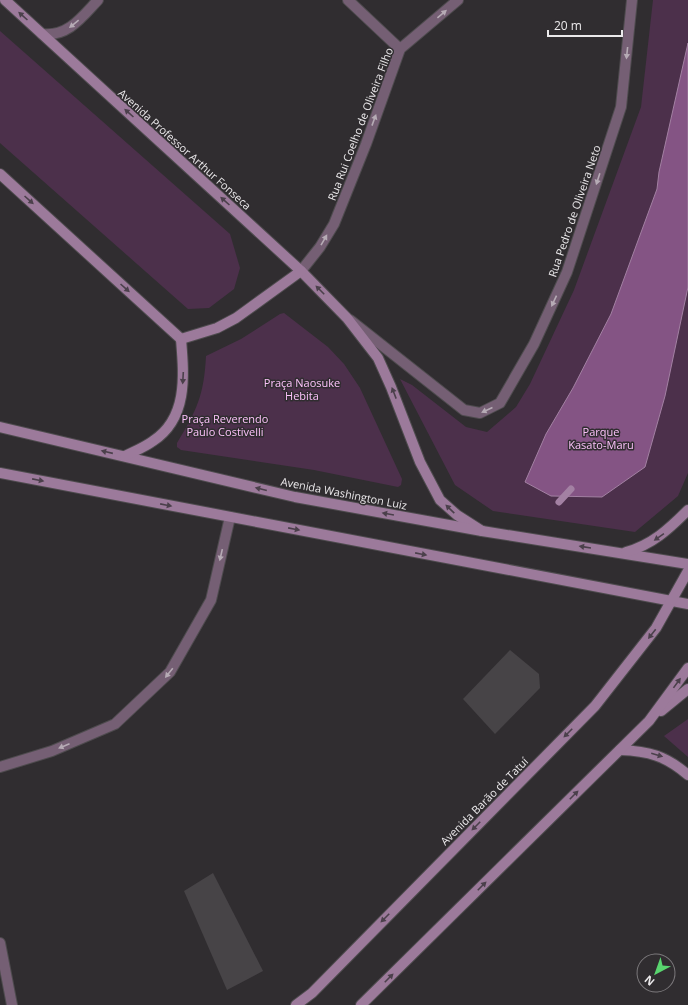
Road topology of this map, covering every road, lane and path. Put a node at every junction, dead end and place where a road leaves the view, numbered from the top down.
1 (4, 0) edge
2 (98, 0) edge
3 (348, 0) edge
4 (458, 0) edge
5 (632, 0) edge
6 (42, 34) junction
7 (400, 49) junction
8 (0, 174) edge
9 (301, 271) junction
10 (347, 318) junction
11 (181, 339) junction
12 (464, 410) joint
13 (0, 427) edge
14 (126, 456) junction
15 (0, 473) edge
16 (688, 510) edge
17 (230, 517) junction
18 (482, 531) junction
19 (623, 553) junction
20 (688, 564) edge
21 (688, 571) edge
22 (672, 601) junction
23 (688, 604) edge
24 (688, 668) edge
25 (688, 689) edge
26 (649, 721) junction
27 (620, 750) junction
28 (0, 767) edge
29 (688, 775) edge
30 (0, 944) edge
31 (12, 1005) edge
32 (296, 1005) edge
33 (361, 1005) edge

6 -> 1 main road, Avenida Professor Arthur Fonseca
2 -> 6 street
3 - 7 street
7 -> 4 street, Rua Rui Coelho de Oliveira Filho
5 -> 12 street, Rua Pedro de Oliveira Neto
9 -> 6 main road, Avenida Professor Arthur Fonseca
9 -> 7 street, Rua Rui Coelho de Oliveira Filho
8 -> 11 main road
10 -> 9 main road, Avenida Professor Arthur Fonseca
9 - 11 main road
10 - 12 street, Avenida Professor Arthur Fonseca
18 -> 10 main road, Avenida Professor Arthur Fonseca
11 -> 14 main road
14 -> 13 main road, Avenida Washington Luiz
18 -> 14 main road, Avenida Washington Luiz
15 -> 17 main road
16 -> 19 main road
17 -> 22 main road
17 -> 28 street
19 -> 18 main road, Avenida Washington Luiz
19 - 20 main road, Avenida Washington Luiz
21 - 22 main road, Avenida Barão de Tatuí
22 - 23 main road
22 -> 32 main road, Avenida Barão de Tatuí
26 -> 24 main road
25 - 26 main road
26 - 27 main road
27 -> 29 main road
33 -> 27 main road
30 - 31 street

